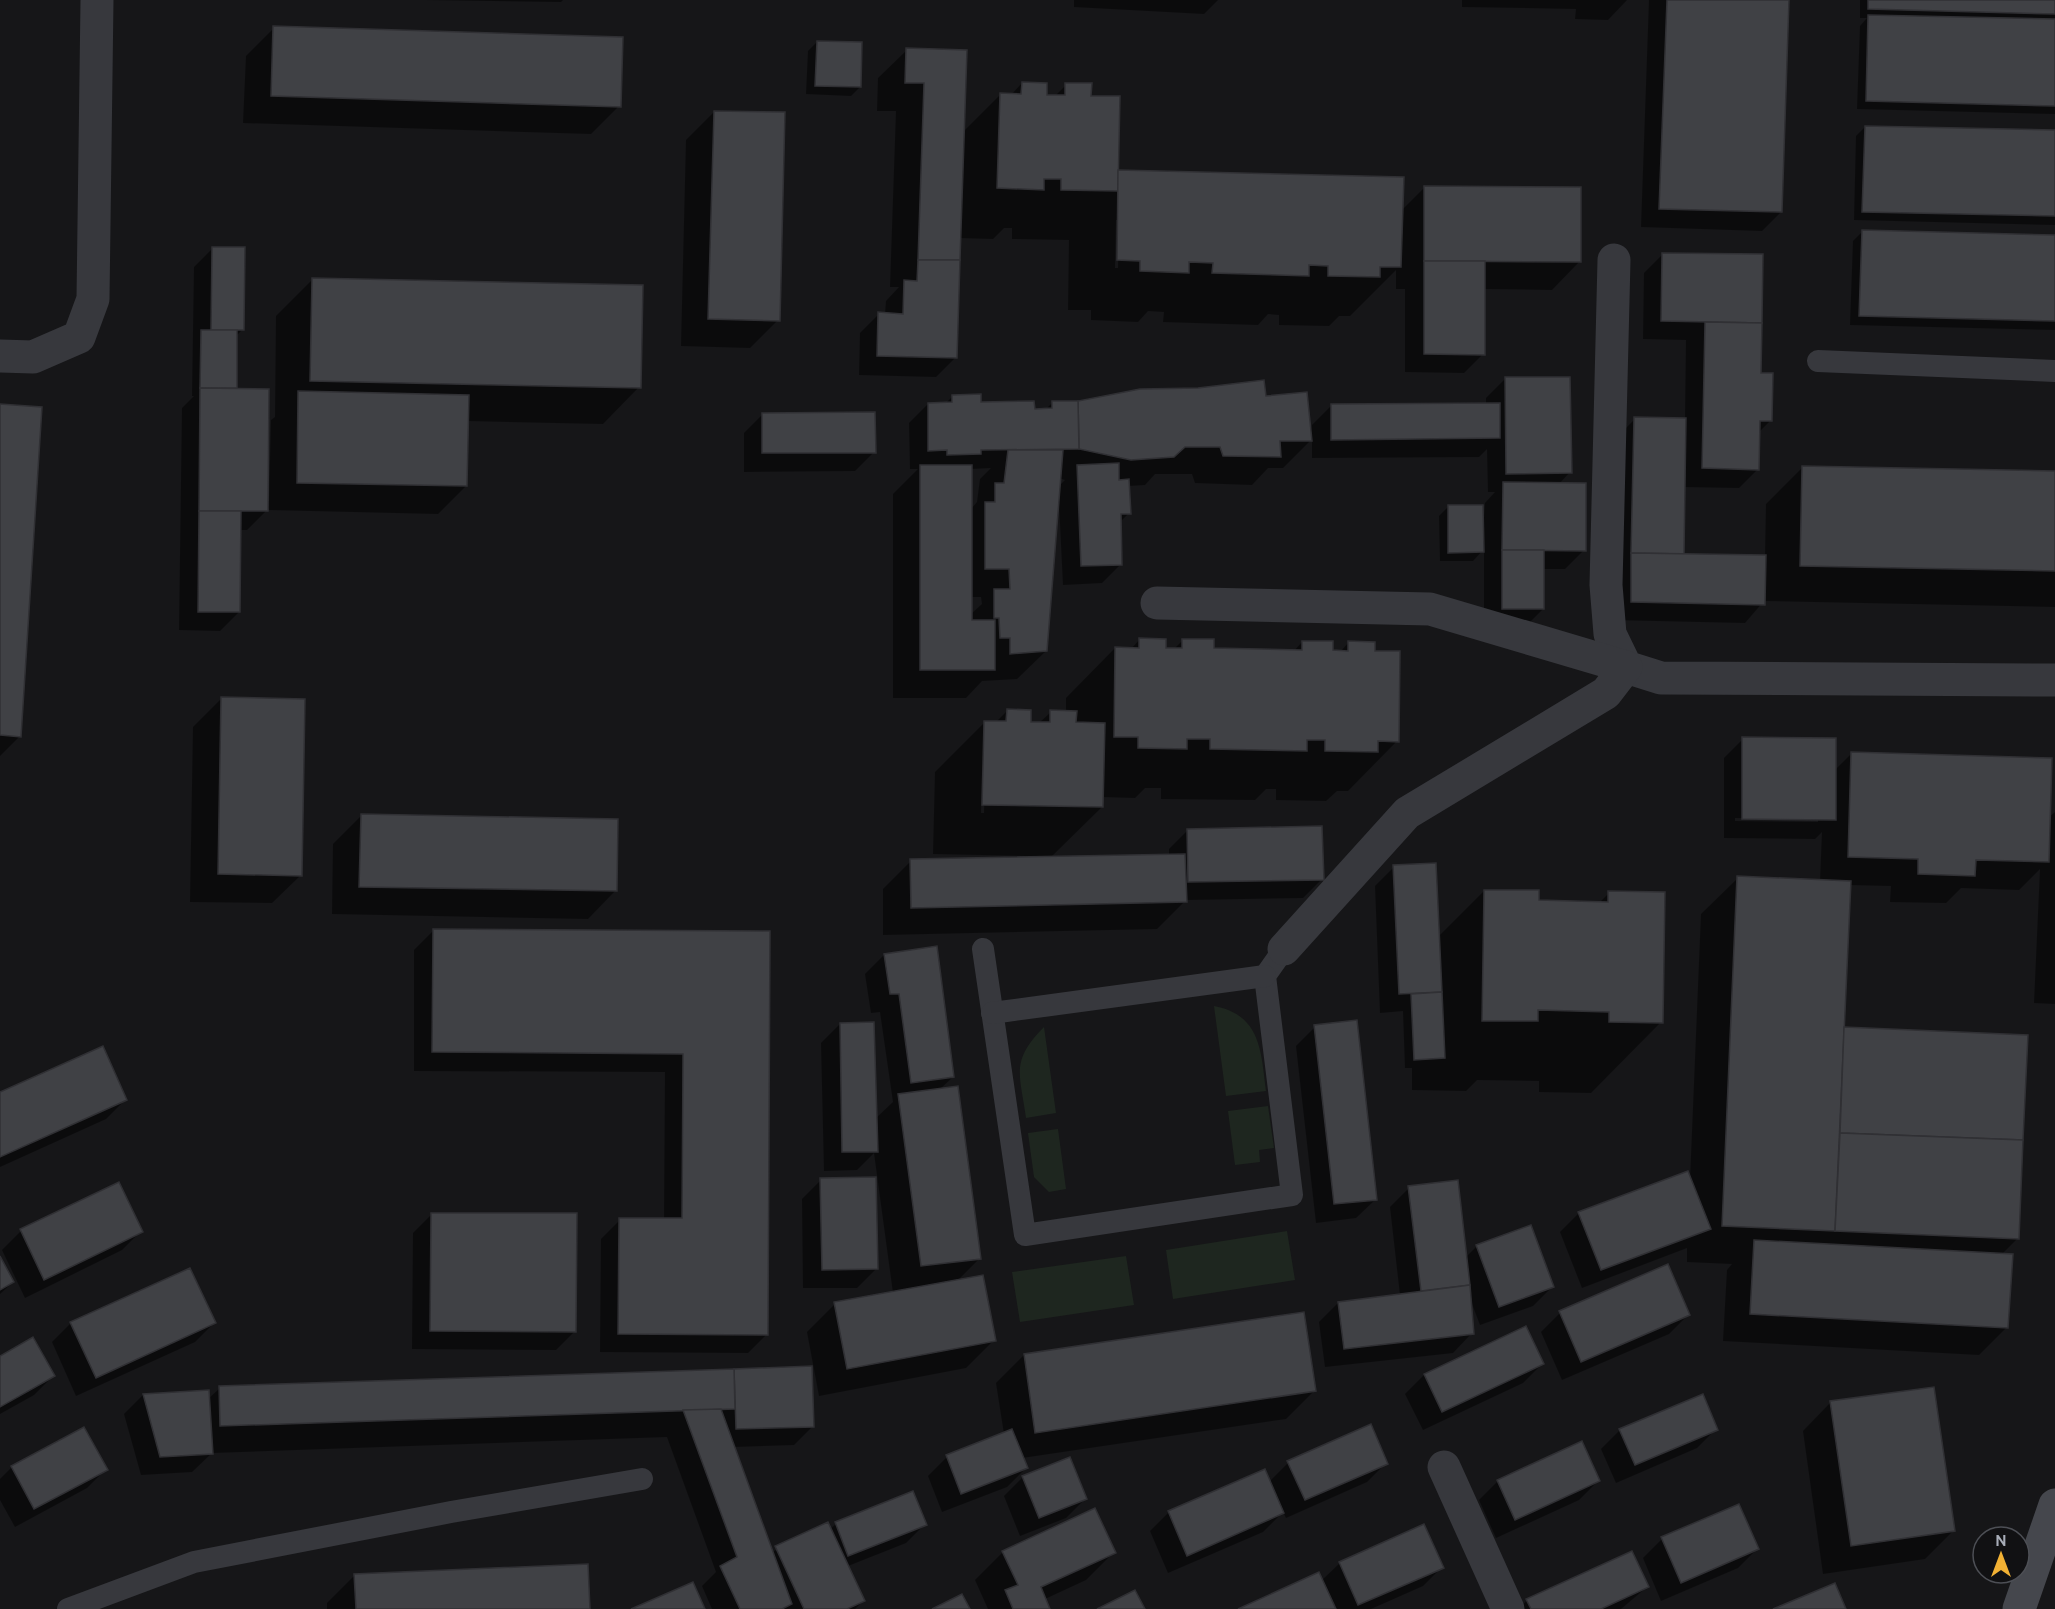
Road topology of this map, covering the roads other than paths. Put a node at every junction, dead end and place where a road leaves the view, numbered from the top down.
1 (97, 0) edge
2 (1614, 261) dead end
3 (0, 356) edge
4 (1818, 361) dead end
5 (2055, 370) edge
6 (1156, 603) dead end
7 (1626, 667) junction
8 (2055, 680) edge
9 (983, 949) dead end
10 (1284, 949) joint
11 (1265, 976) junction
12 (992, 1013) junction
13 (1444, 1467) dead end
14 (642, 1479) dead end
15 (2055, 1505) edge
16 (68, 1609) edge
17 (1508, 1609) edge
18 (2019, 1609) edge

1 - 3 street
2 - 7 street
4 - 5 lane
6 - 7 street
7 - 8 street
7 - 10 street
9 - 12 lane
10 - 11 lane
11 - 12 lane
11 - 12 lane
13 - 17 street
14 - 16 lane
15 - 18 street

